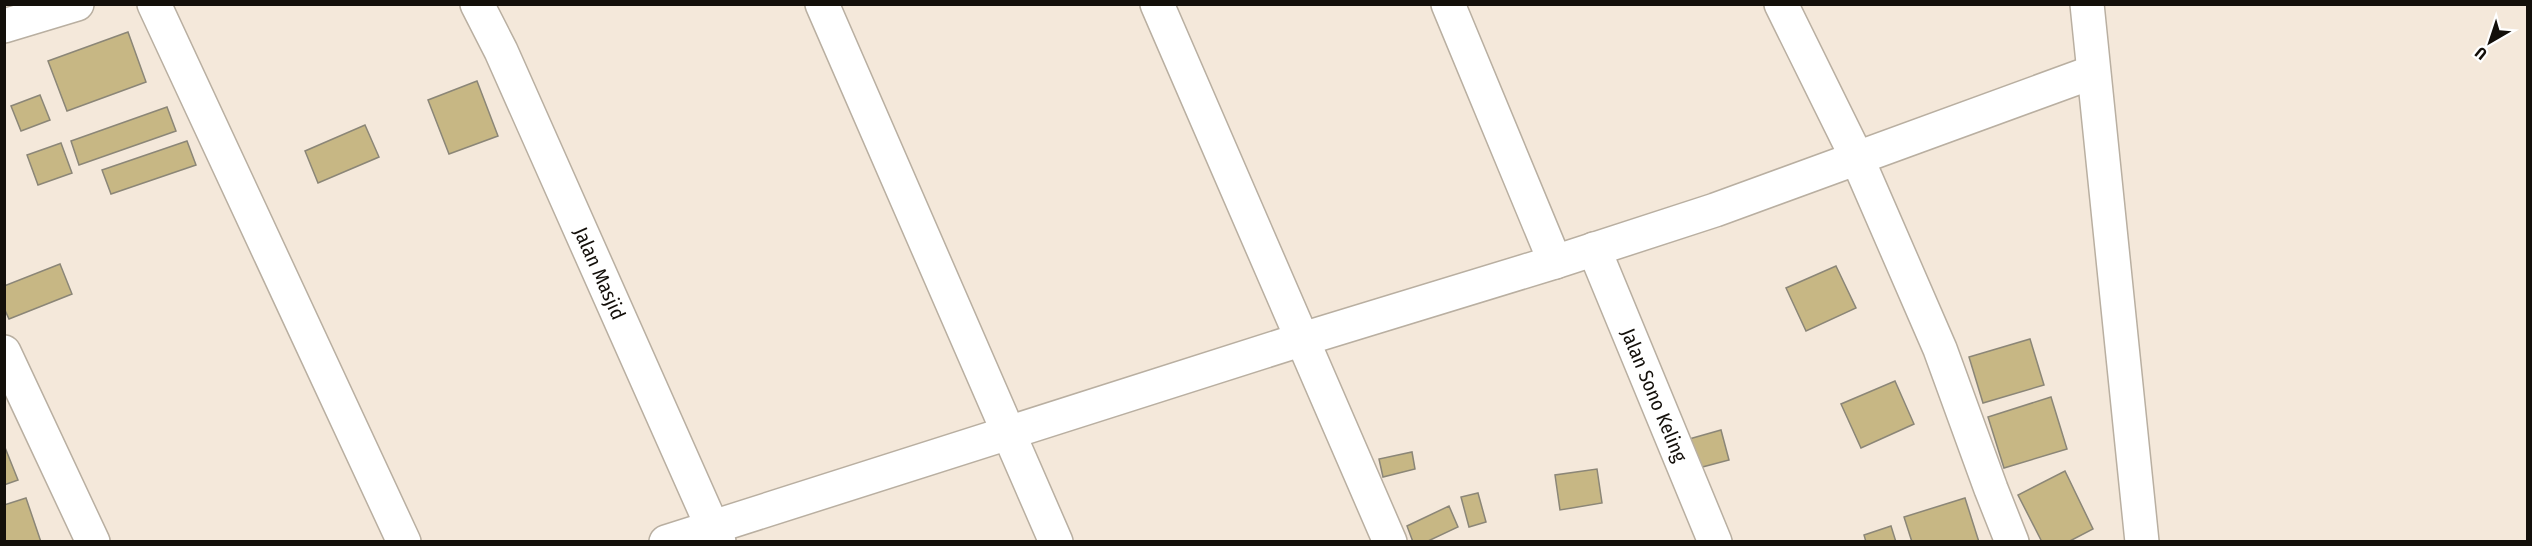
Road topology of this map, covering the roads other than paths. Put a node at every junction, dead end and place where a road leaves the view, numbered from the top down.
1 (77, 4) edge
2 (154, 4) edge
3 (477, 4) edge
4 (822, 4) edge
5 (1156, 4) edge
6 (1448, 4) edge
7 (1781, 4) edge
8 (2087, 4) edge
9 (4, 26) edge
10 (2093, 72) junction
11 (1857, 158) junction
12 (1594, 249) junction
13 (1555, 262) junction
14 (1304, 339) junction
15 (4, 352) edge
16 (1010, 434) junction
17 (715, 534) edge
18 (93, 542) edge
19 (404, 542) edge
20 (666, 542) edge
21 (1056, 542) edge
22 (1390, 542) edge
23 (1715, 542) edge
24 (2012, 542) edge
25 (2142, 542) edge

1 - 9 street
2 - 19 street
3 - 17 street, Jalan Masjid
4 - 16 street
5 - 14 street
6 - 13 street
7 - 11 street
8 - 10 street
10 - 11 street
10 - 25 street
11 - 12 street
11 - 24 street
12 - 13 street
12 - 23 street, Jalan Sono Keling
13 - 14 street
14 - 16 street
14 - 22 street
15 - 18 street
16 - 17 street
16 - 21 street
17 - 20 street

